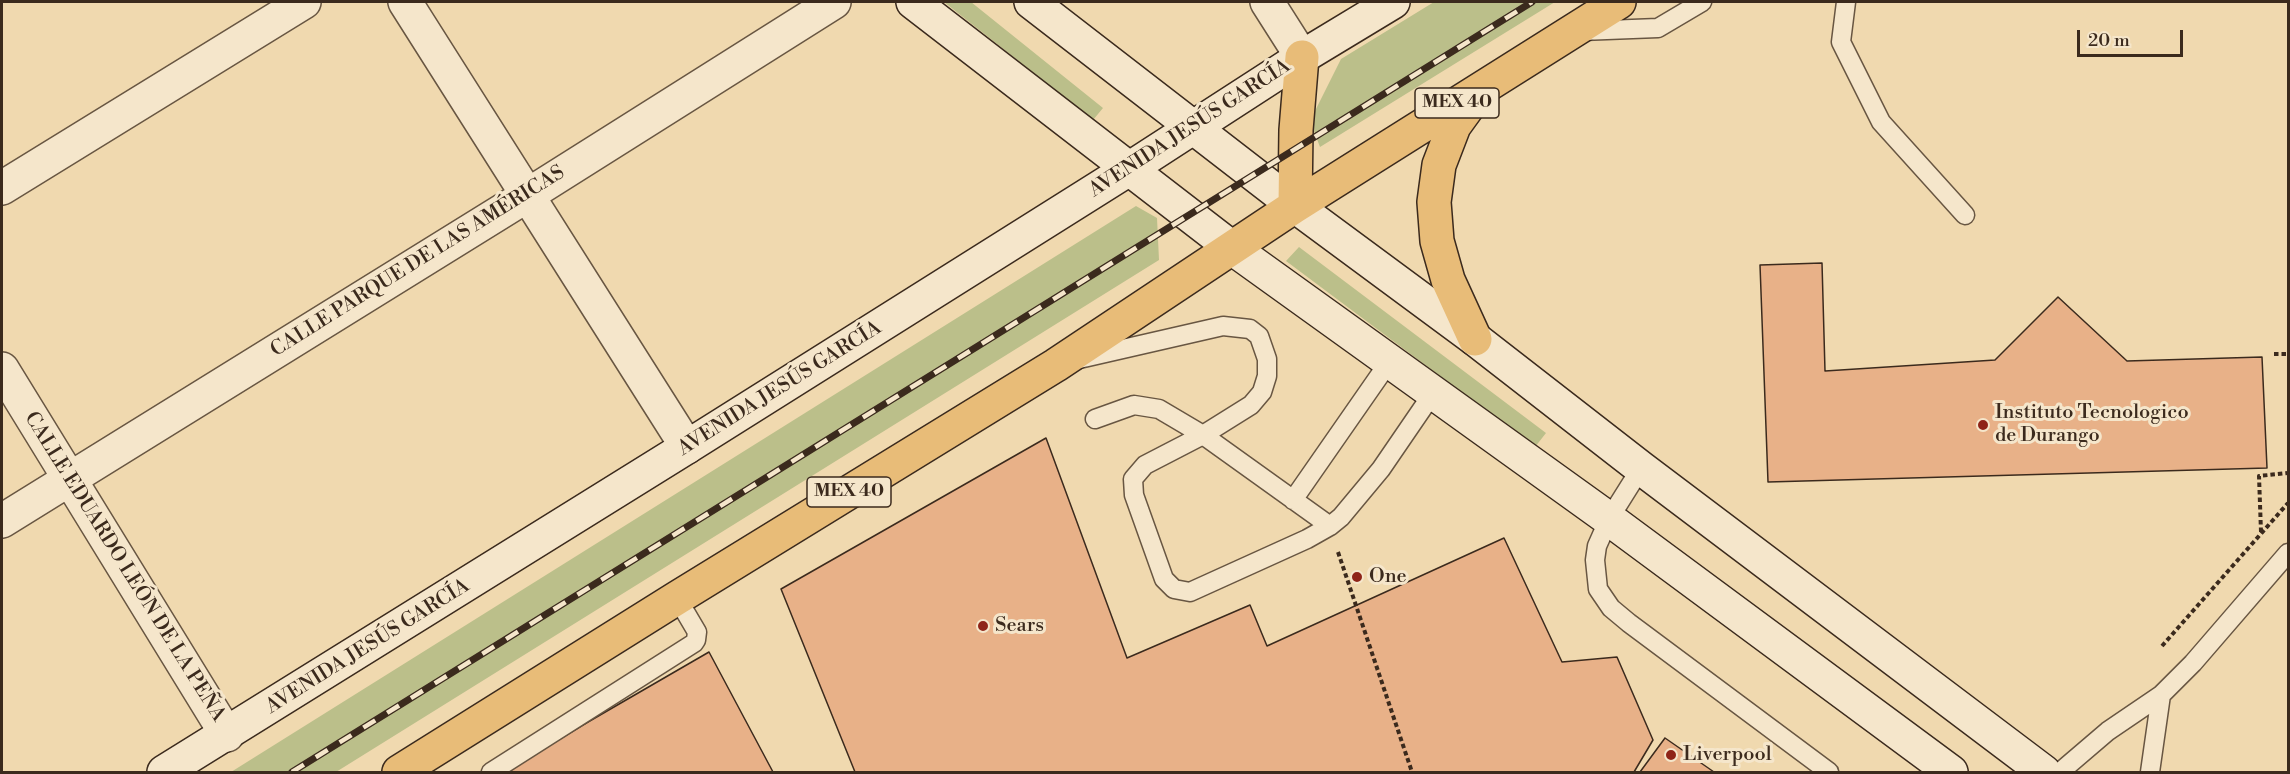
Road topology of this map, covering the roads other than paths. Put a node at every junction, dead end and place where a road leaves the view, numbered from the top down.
1 (304, 2) edge
2 (405, 2) edge
3 (834, 2) edge
4 (913, 2) edge
5 (1030, 2) edge
6 (1267, 2) edge
7 (1393, 2) edge
8 (1619, 2) edge
9 (1702, 2) edge
10 (1846, 2) edge
11 (1570, 32) junction
12 (1302, 57) junction
13 (1483, 86) junction
14 (1193, 127) junction
15 (1129, 169) junction
16 (2, 188) edge
17 (528, 195) junction
18 (1295, 206) junction
19 (1965, 215) dead end
20 (1232, 248) junction
21 (1475, 339) junction
22 (1389, 362) junction
23 (1056, 365) junction
24 (2, 369) edge
25 (1433, 393) junction
26 (1095, 419) dead end
27 (1203, 435) junction
28 (687, 447) junction
29 (1641, 468) junction
30 (70, 479) junction
31 (1293, 500) junction
32 (1609, 519) junction
33 (2, 521) edge
34 (1330, 526) junction
35 (2289, 553) edge
36 (677, 598) junction
37 (2161, 695) junction
38 (227, 735) junction
39 (164, 772) edge
40 (399, 772) edge
41 (491, 772) edge
42 (1829, 772) edge
43 (1951, 772) edge
44 (2044, 772) edge
45 (2060, 772) edge
46 (2150, 772) edge

1 - 16 street
2 - 17 street
3 - 17 street, CALLE PARQUE DE LAS AMÉRICAS
4 - 15 street
5 - 14 street
6 - 12 street
7 - 12 street, AVENIDA JESÚS GARCÍA
8 - 11 main road, MEX 40
9 - 11 lane
10 - 19 lane
11 - 13 main road, MEX 40
12 - 14 street, AVENIDA JESÚS GARCÍA
12 - 18 main road
13 - 18 main road, MEX 40
13 - 21 main road
14 - 15 street, AVENIDA JESÚS GARCÍA
14 - 18 street
15 - 20 street
15 - 28 street, AVENIDA JESÚS GARCÍA
17 - 28 street
17 - 30 street, CALLE PARQUE DE LAS AMÉRICAS
18 - 20 main road, MEX 40
18 - 21 street
20 - 22 street
20 - 23 main road, MEX 40
21 - 29 street
22 - 25 street
22 - 31 lane
23 - 27 lane
23 - 36 main road, MEX 40
24 - 30 street, CALLE EDUARDO LEÓN DE LA PEÑA
25 - 32 street
25 - 34 lane
26 - 27 lane
27 - 31 lane
27 - 34 lane
28 - 38 street, AVENIDA JESÚS GARCÍA
29 - 32 lane
29 - 44 street
30 - 33 street, CALLE PARQUE DE LAS AMÉRICAS
30 - 38 street, CALLE EDUARDO LEÓN DE LA PEÑA
31 - 34 lane
32 - 42 lane
32 - 43 street
35 - 37 lane
36 - 40 main road, MEX 40
36 - 41 lane
37 - 45 lane
37 - 46 lane
38 - 39 street, AVENIDA JESÚS GARCÍA

